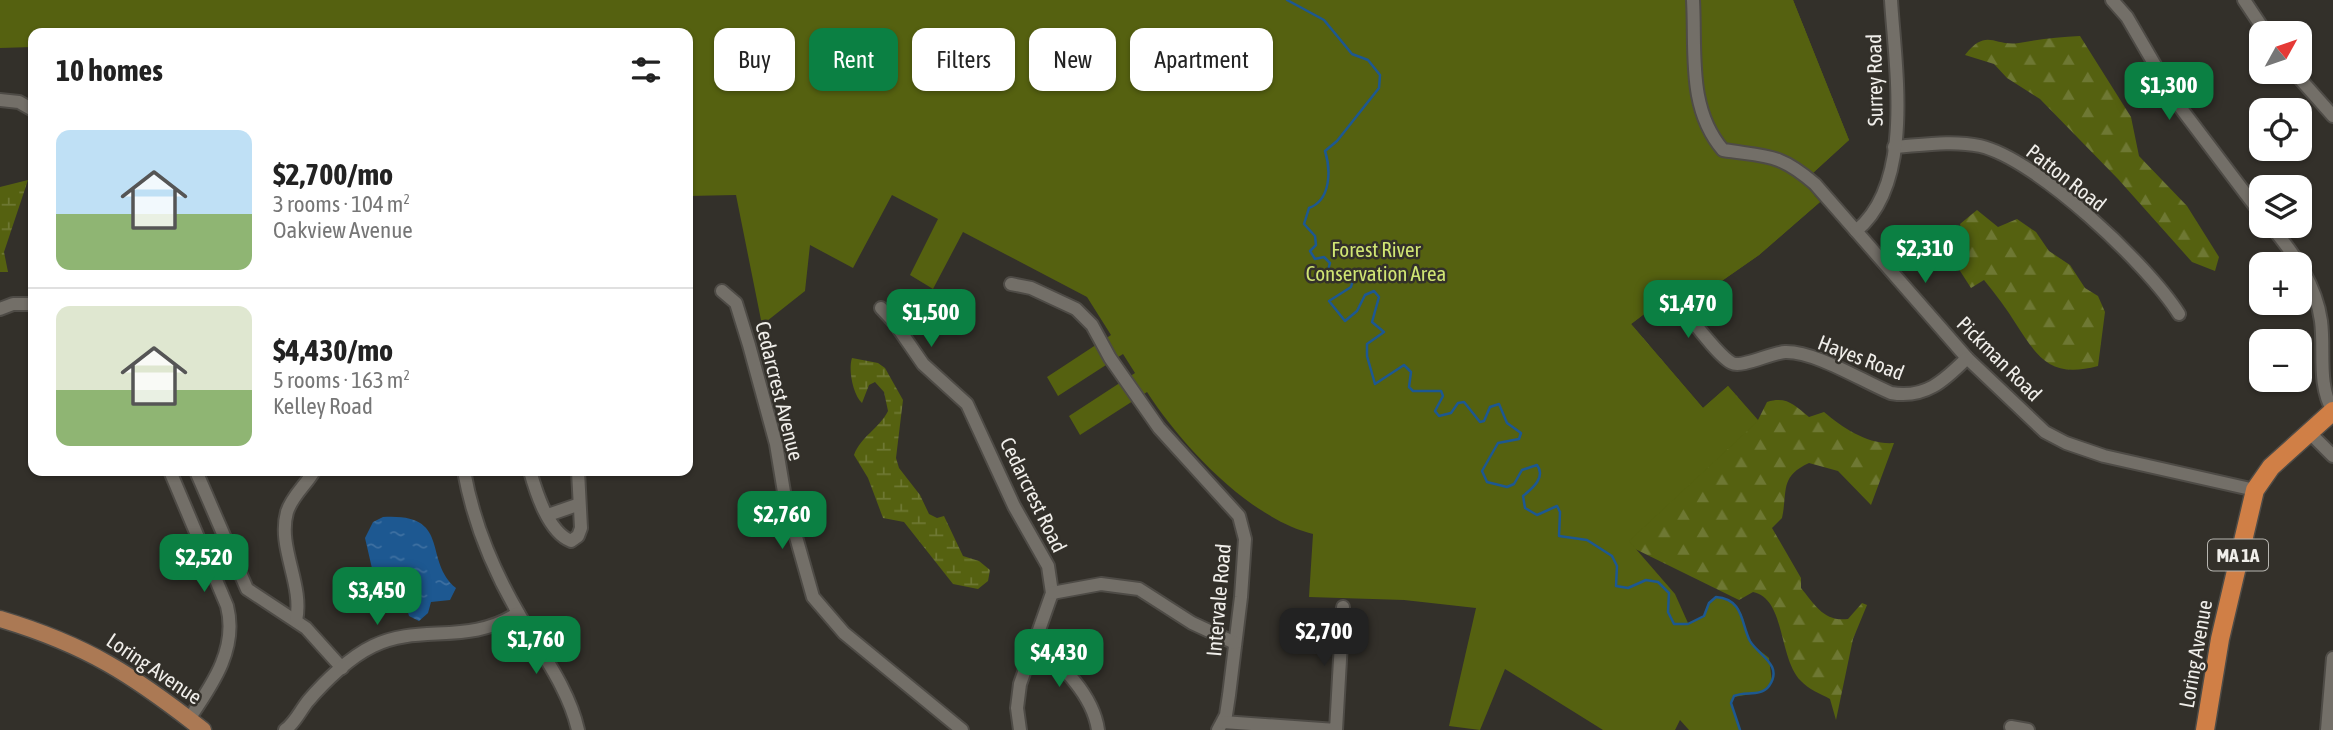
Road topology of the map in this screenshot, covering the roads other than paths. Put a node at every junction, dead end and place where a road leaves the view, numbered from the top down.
1 (1693, 0) edge
2 (1891, 0) edge
3 (2112, 0) edge
4 (2244, 0) edge
5 (2258, 21) edge
6 (2305, 84) edge
7 (0, 100) edge
8 (28, 107) edge
9 (2333, 116) edge
10 (1895, 147) junction
11 (2249, 199) edge
12 (1856, 231) junction
13 (2280, 238) edge
14 (1011, 284) dead end
15 (722, 291) dead end
16 (1671, 295) dead end
17 (28, 303) edge
18 (881, 308) dead end
19 (0, 309) edge
20 (2179, 314) dead end
21 (1968, 358) junction
22 (2333, 411) edge
23 (2309, 432) junction
24 (2333, 456) edge
25 (172, 476) edge
26 (202, 476) edge
27 (310, 476) edge
28 (466, 476) edge
29 (532, 476) edge
30 (578, 476) edge
31 (2255, 490) junction
32 (577, 505) junction
33 (548, 515) junction
34 (1052, 593) junction
35 (1343, 607) dead end
36 (518, 613) junction
37 (0, 619) edge
38 (296, 621) junction
39 (1035, 642) junction
40 (1235, 643) junction
41 (2333, 658) edge
42 (342, 668) junction
43 (190, 719) junction
44 (1220, 726) edge
45 (2011, 727) dead end
46 (288, 729) edge
47 (203, 730) edge
48 (578, 730) edge
49 (962, 730) edge
50 (1020, 730) edge
51 (1098, 730) edge
52 (1336, 730) edge
53 (2028, 730) edge
54 (2205, 730) edge
55 (2327, 730) edge

1 - 12 street, Pickman Road
2 - 10 street, Surrey Road
3 - 11 street
4 - 5 street
6 - 9 street
7 - 8 street
10 - 12 street, Surrey Road
10 - 20 street, Patton Road
12 - 21 street, Pickman Road
13 - 22 street
14 - 40 street, Intervale Road
15 - 49 street, Cedarcrest Avenue
16 - 21 street, Hayes Road
17 - 19 street
18 - 34 street, Cedarcrest Road
21 - 31 street, Pickman Road
22 - 23 highway, Loring Avenue / MA 1A
23 - 24 street
23 - 31 highway, Loring Avenue / MA 1A
25 - 43 street
26 - 38 street
27 - 38 street
28 - 36 street
29 - 33 street
30 - 32 street
31 - 54 highway, Loring Avenue / MA 1A
32 - 33 street
32 - 33 street
34 - 39 street
34 - 40 street
35 - 52 street
36 - 42 street
36 - 48 street
37 - 43 main road, Loring Avenue
38 - 42 street
39 - 50 street
39 - 51 street
40 - 44 street, Intervale Road
41 - 55 street
42 - 46 street
43 - 47 main road, Loring Avenue
44 - 52 street
45 - 53 street

